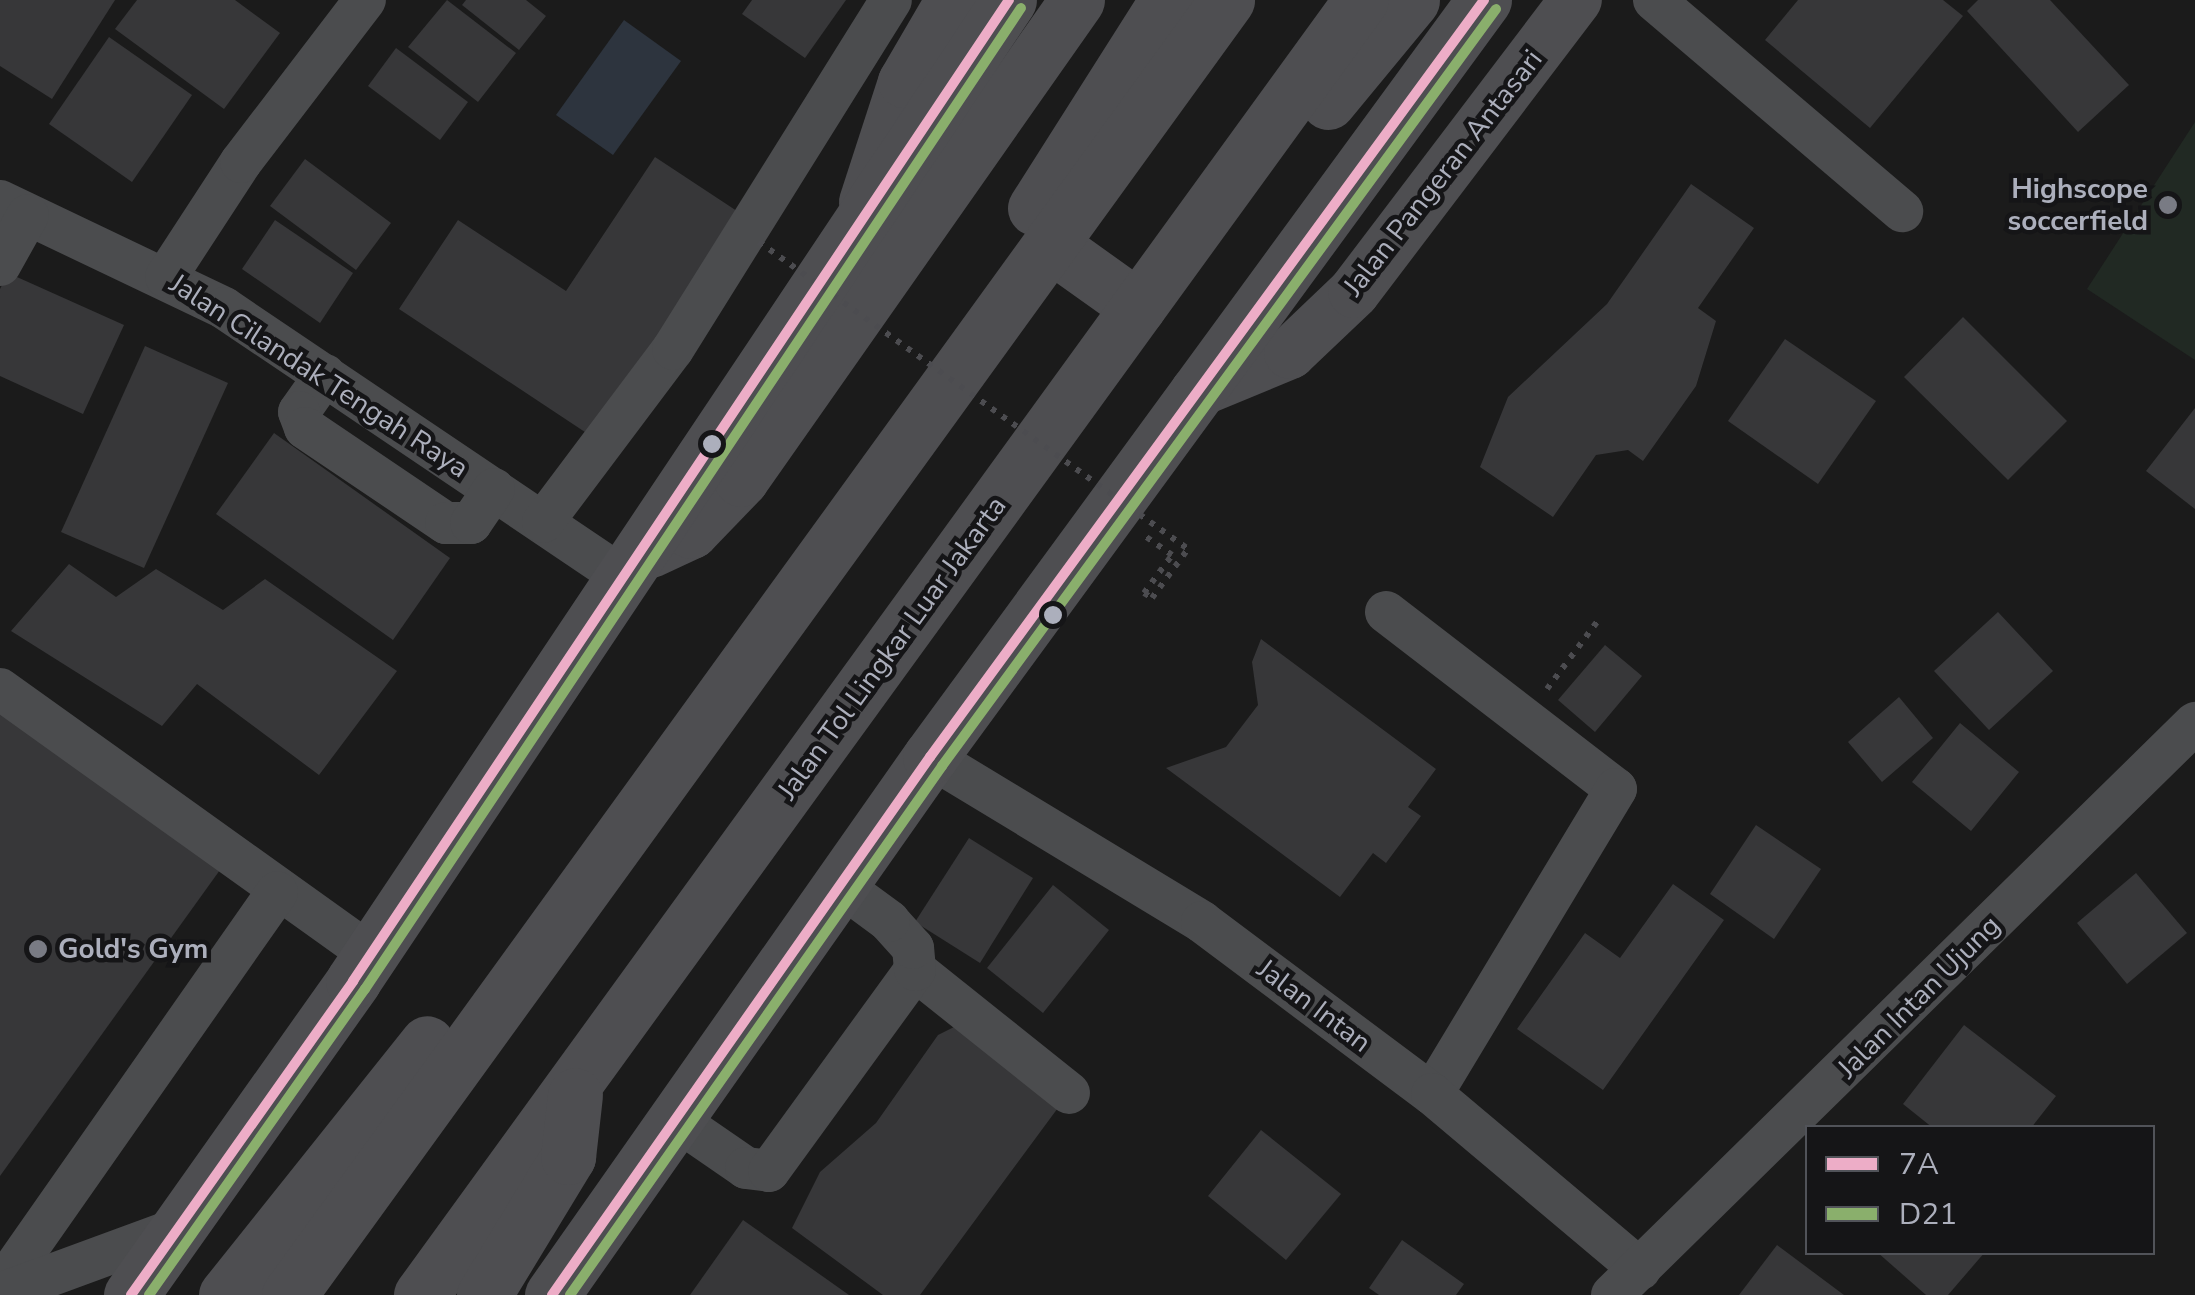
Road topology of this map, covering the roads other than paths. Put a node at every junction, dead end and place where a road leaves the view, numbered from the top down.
1 (365, 0) edge
2 (891, 0) edge
3 (952, 0) edge
4 (1009, 0) edge
5 (1077, 0) edge
6 (1168, 0) edge
7 (1227, 0) edge
8 (1361, 0) edge
9 (1412, 0) edge
10 (1576, 0) edge
11 (1654, 0) edge
12 (1477, 10) edge
13 (1237, 172) junction
14 (1902, 211) dead end
15 (856, 227) junction
16 (9, 233) edge
17 (1051, 245) junction
18 (166, 276) junction
19 (1138, 308) junction
20 (978, 346) junction
21 (1196, 392) junction
22 (543, 522) junction
23 (631, 566) junction
24 (806, 584) junction
25 (1386, 612) dead end
26 (0, 689) edge
27 (2195, 723) edge
28 (930, 757) junction
29 (840, 885) junction
30 (276, 888) junction
31 (372, 952) junction
32 (915, 970) junction
33 (575, 1087) junction
34 (1069, 1093) dead end
35 (1432, 1094) junction
36 (676, 1118) junction
37 (179, 1228) junction
38 (1626, 1282) edge
39 (0, 1291) edge
40 (131, 1295) edge
41 (226, 1295) edge
42 (289, 1295) edge
43 (421, 1295) edge
44 (484, 1295) edge
45 (552, 1295) edge

1 - 18 street
2 - 22 street
3 - 15 main road
4 - 15 highway
5 - 23 highway
6 - 20 highway
7 - 17 highway
8 - 13 highway, Jalan Tol Lingkar Luar Jakarta
9 - 13 highway
10 - 21 main road, Jalan Pangeran Antasari
11 - 14 street
12 - 21 highway
13 - 19 highway, Jalan Tol Lingkar Luar Jakarta
15 - 23 highway
16 - 18 street, Jalan Cilandak Tengah Raya
17 - 19 highway
17 - 20 highway
18 - 22 street, Jalan Cilandak Tengah Raya
19 - 33 highway, Jalan Tol Lingkar Luar Jakarta
20 - 24 highway
21 - 28 highway
22 - 23 street, Jalan Cilandak Tengah Raya
23 - 31 highway
24 - 41 highway
24 - 42 highway
25 - 35 street
26 - 30 street
27 - 38 street, Jalan Intan Ujung
28 - 29 highway
28 - 35 street, Jalan Intan
29 - 32 street
29 - 36 highway
30 - 31 street
30 - 39 street
31 - 37 highway
32 - 34 street
32 - 36 street
33 - 43 highway, Jalan Tol Lingkar Luar Jakarta
33 - 44 highway
35 - 38 street, Jalan Intan
36 - 45 highway
37 - 39 street
37 - 40 highway

